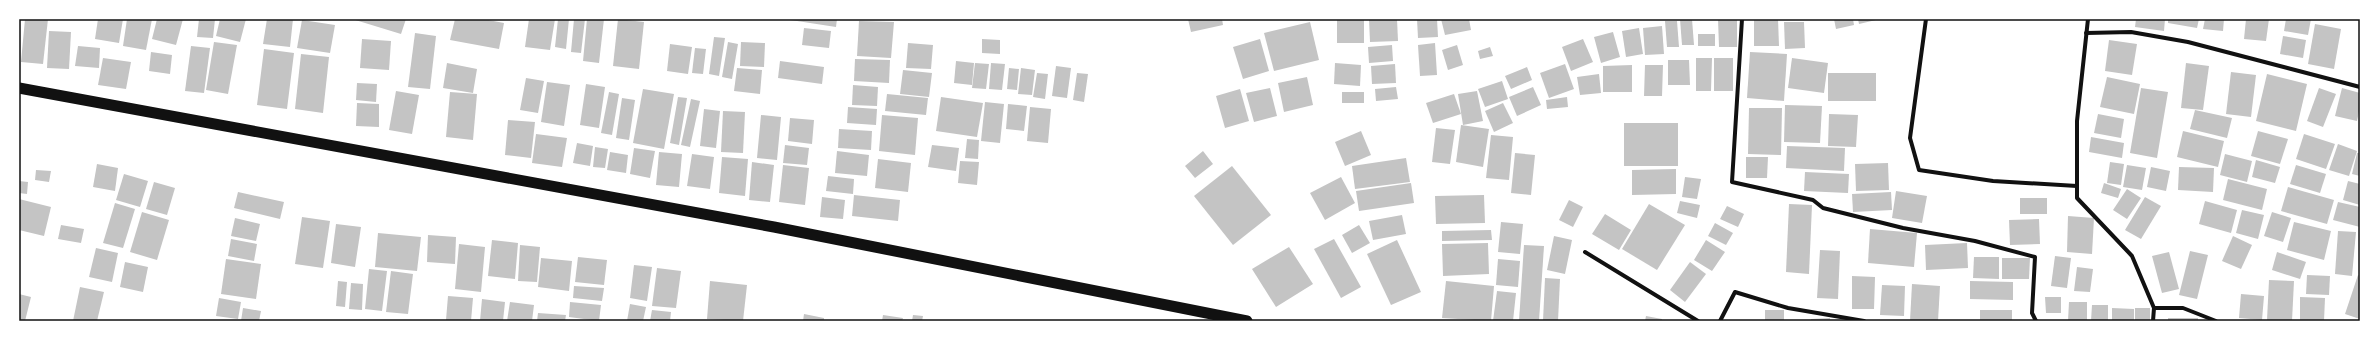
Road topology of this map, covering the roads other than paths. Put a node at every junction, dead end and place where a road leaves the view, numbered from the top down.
1 (1742, 19) edge
2 (1926, 19) edge
3 (2088, 19) edge
4 (2086, 33) junction
5 (19, 88) edge
6 (2360, 88) edge
7 (2077, 186) junction
8 (1585, 252) dead end
9 (2154, 308) junction
10 (1247, 321) edge
11 (1698, 321) edge
12 (1720, 321) edge
13 (1864, 321) edge
14 (2036, 321) edge
15 (2153, 321) edge
16 (2216, 321) edge

1 - 14 street
2 - 7 street
3 - 4 street
4 - 6 street
4 - 7 street
5 - 10 highway
7 - 9 street
8 - 11 street
9 - 15 street
9 - 16 street
12 - 13 street

